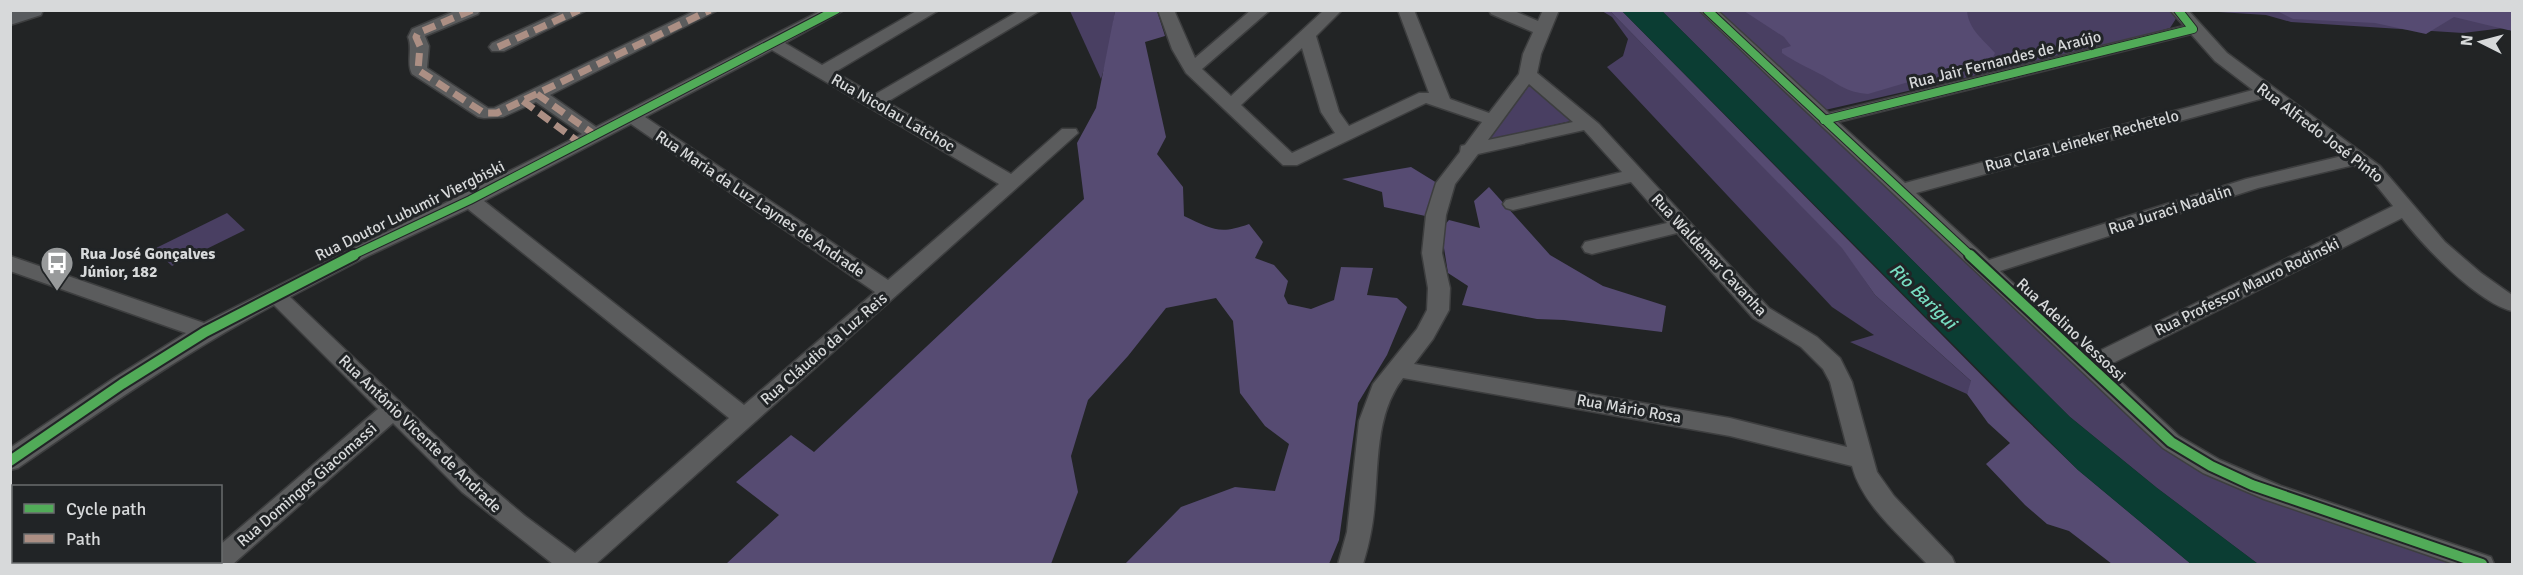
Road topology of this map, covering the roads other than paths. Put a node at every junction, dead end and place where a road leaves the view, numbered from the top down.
1 (33, 10) edge
2 (472, 10) edge
3 (579, 10) edge
4 (710, 10) edge
5 (836, 10) edge
6 (931, 10) edge
7 (1033, 10) edge
8 (1167, 10) edge
9 (1262, 10) edge
10 (1334, 10) edge
11 (1406, 10) edge
12 (1497, 10) edge
13 (1551, 10) edge
14 (1707, 10) edge
15 (2178, 10) edge
16 (10, 19) edge
17 (2193, 29) junction
18 (1544, 30) junction
19 (1307, 35) junction
20 (773, 43) junction
21 (498, 47) dead end
22 (1192, 69) junction
23 (822, 72) junction
24 (1528, 74) junction
25 (2265, 92) junction
26 (530, 97) junction
27 (1441, 100) junction
28 (873, 102) junction
29 (1230, 105) junction
30 (632, 116) junction
31 (1493, 120) junction
32 (1824, 120) junction
33 (1588, 124) junction
34 (1069, 133) dead end
35 (1345, 134) junction
36 (587, 139) junction
37 (1468, 150) junction
38 (2357, 158) junction
39 (1635, 175) junction
40 (1012, 183) junction
41 (1900, 190) junction
42 (470, 200) junction
43 (1513, 204) dead end
44 (2406, 208) junction
45 (1680, 226) junction
46 (1592, 247) dead end
47 (10, 263) edge
48 (1984, 269) junction
49 (889, 291) junction
50 (276, 295) junction
51 (2512, 304) edge
52 (205, 332) junction
53 (2088, 366) junction
54 (1396, 369) junction
55 (393, 409) junction
56 (746, 418) junction
57 (1860, 459) junction
58 (10, 461) edge
59 (222, 559) edge
60 (571, 564) edge
61 (579, 564) edge
62 (1350, 564) edge
63 (1943, 564) edge
64 (2481, 564) edge

1 - 16 main road
2 - 26 street
3 - 21 street
4 - 26 street
5 - 20 street, Rua Doutor Lubumir Viergbiski
6 - 23 street
7 - 28 street
8 - 22 street
9 - 22 street
10 - 19 street
11 - 27 street
12 - 18 street
13 - 18 street
14 - 32 street, Rua Adelino Vessossi
15 - 17 street, Rua Alfredo José Pinto
17 - 25 street, Rua Alfredo José Pinto
17 - 32 street, Rua Jair Fernandes de Araújo
18 - 24 street
19 - 29 street
19 - 35 street
20 - 23 street, Rua Nicolau Latchoc
20 - 30 street, Rua Doutor Lubumir Viergbiski
22 - 29 street
23 - 28 street, Rua Nicolau Latchoc
24 - 31 street
24 - 33 street, Rua Waldemar Cavanha
25 - 38 street, Rua Alfredo José Pinto
25 - 41 street, Rua Clara Leineker Rechetelo
26 - 36 street
27 - 31 street
27 - 35 street
28 - 40 street, Rua Nicolau Latchoc
29 - 35 street
30 - 36 street, Rua Doutor Lubumir Viergbiski
30 - 49 street, Rua Maria da Luz Laynes de Andrade
31 - 37 street
32 - 41 street, Rua Adelino Vessossi
33 - 37 street
33 - 39 street, Rua Waldemar Cavanha
34 - 40 street, Rua Cláudio da Luz Reis
36 - 42 street, Rua Doutor Lubumir Viergbiski
37 - 54 street
38 - 44 street, Rua Alfredo José Pinto
38 - 48 street, Rua Juraci Nadalin
39 - 43 street
39 - 45 street, Rua Waldemar Cavanha
40 - 49 street, Rua Cláudio da Luz Reis
41 - 48 street, Rua Adelino Vessossi
42 - 50 street, Rua Doutor Lubumir Viergbiski
42 - 56 street
44 - 51 street, Rua Alfredo José Pinto
44 - 53 street, Rua Professor Mauro Rodinski
45 - 46 street
45 - 57 street, Rua Waldemar Cavanha
47 - 52 street
48 - 53 street, Rua Adelino Vessossi
49 - 56 street, Rua Cláudio da Luz Reis
50 - 52 street, Rua Doutor Lubumir Viergbiski
50 - 55 street, Rua Antônio Vicente de Andrade
52 - 58 street, Rua Doutor Lubumir Viergbiski
53 - 64 street, Rua Adelino Vessossi
54 - 57 street, Rua Mário Rosa
54 - 62 street
55 - 59 street, Rua Domingos Giacomassi
55 - 60 street, Rua Antônio Vicente de Andrade
56 - 61 street, Rua Cláudio da Luz Reis
57 - 63 street, Rua Waldemar Cavanha

